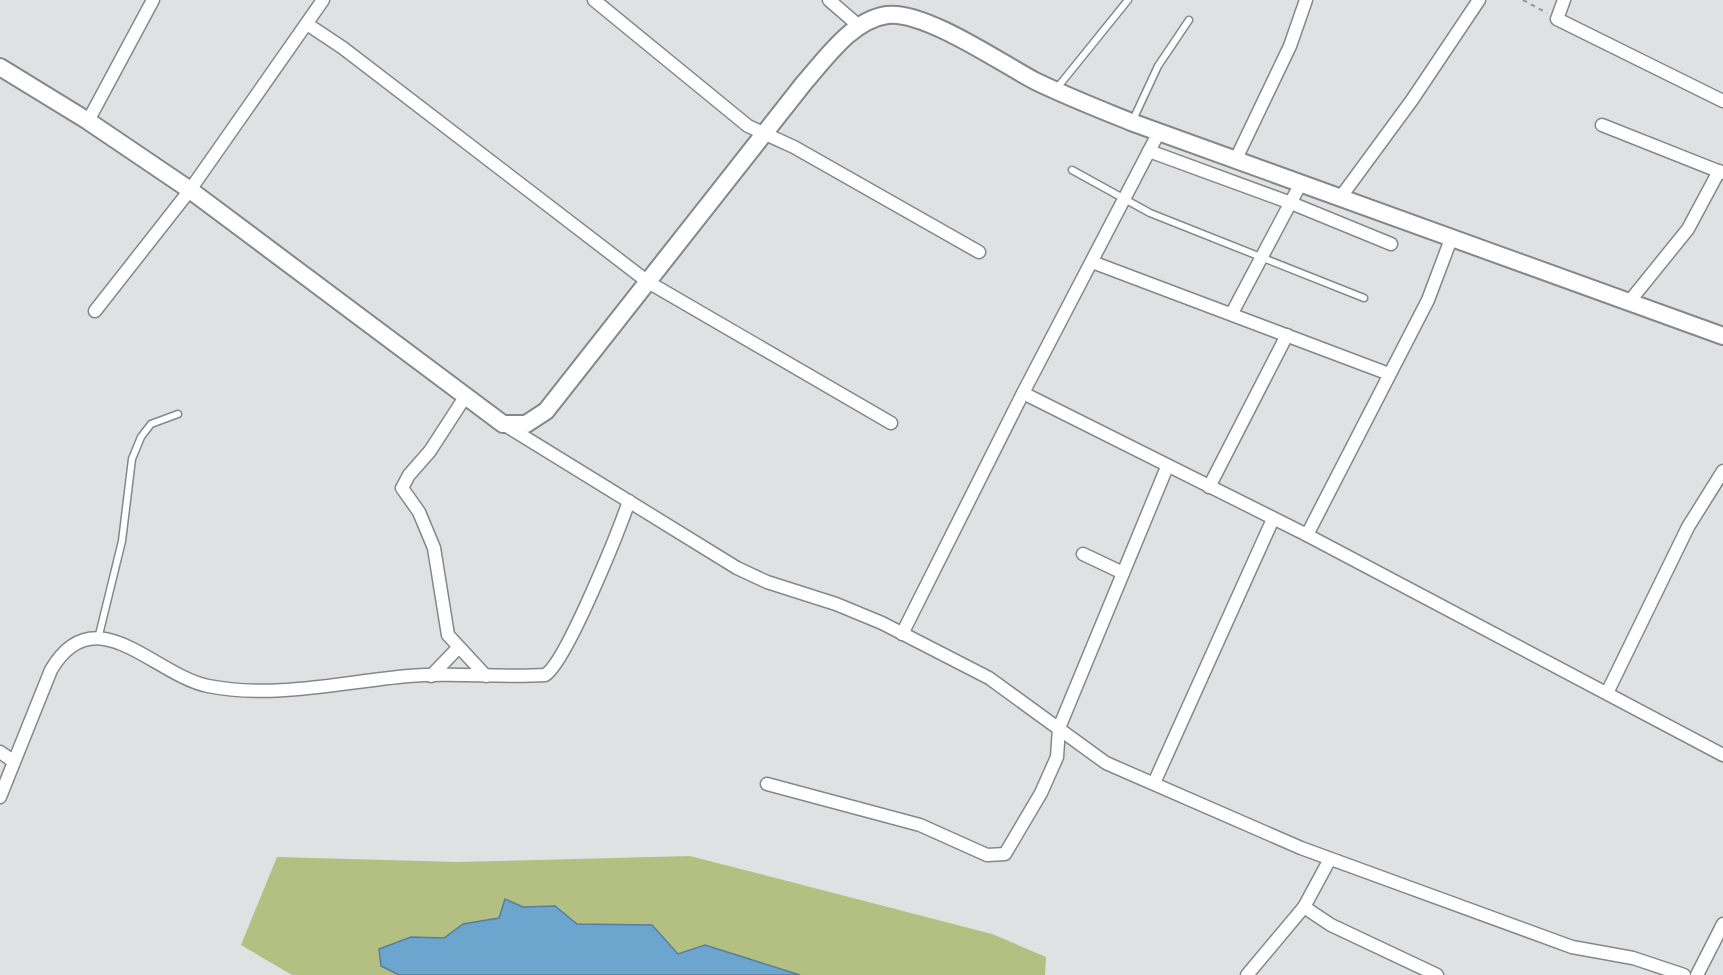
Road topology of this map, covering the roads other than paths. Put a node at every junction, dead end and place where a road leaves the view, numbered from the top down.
1 (153, 0) edge
2 (323, 0) edge
3 (594, 0) edge
4 (1128, 0) edge
5 (1306, 0) edge
6 (1479, 0) edge
7 (1564, 0) edge
8 (832, 1) edge
9 (1189, 20) dead end
10 (307, 24) junction
11 (859, 26) junction
12 (0, 67) edge
13 (1056, 90) junction
14 (1723, 101) edge
15 (88, 121) junction
16 (1131, 122) junction
17 (1602, 125) dead end
18 (1159, 132) junction
19 (764, 135) junction
20 (1149, 151) junction
21 (1236, 159) junction
22 (1072, 170) dead end
23 (1721, 172) edge
24 (1301, 183) junction
25 (190, 190) junction
26 (1125, 198) junction
27 (1340, 198) junction
28 (1291, 203) junction
29 (1451, 239) junction
30 (1392, 244) dead end
31 (979, 252) dead end
32 (1262, 258) junction
33 (1092, 262) junction
34 (648, 282) junction
35 (1364, 298) dead end
36 (1629, 302) junction
37 (95, 311) dead end
38 (1232, 313) junction
39 (1287, 335) junction
40 (1723, 336) edge
41 (1389, 374) junction
42 (1023, 393) junction
43 (465, 397) junction
44 (178, 414) dead end
45 (891, 423) dead end
46 (503, 424) junction
47 (1167, 466) junction
48 (1723, 471) edge
49 (1209, 487) junction
50 (629, 501) junction
51 (1273, 519) junction
52 (1307, 535) junction
53 (1083, 554) dead end
54 (1123, 573) junction
55 (902, 634) junction
56 (98, 639) junction
57 (458, 649) junction
58 (431, 676) junction
59 (486, 676) junction
60 (1607, 693) junction
61 (1059, 728) junction
62 (0, 752) edge
63 (1723, 755) edge
64 (13, 761) junction
65 (1154, 783) junction
66 (767, 784) dead end
67 (0, 797) edge
68 (1330, 859) junction
69 (1304, 907) junction
70 (1723, 924) edge
71 (1409, 969) edge
72 (1248, 975) edge
73 (1437, 975) edge
74 (1684, 975) edge
75 (1697, 975) edge

1 - 15 street
2 - 10 street
3 - 19 street
4 - 13 lane
5 - 21 street
6 - 27 street
7 - 14 street
8 - 11 street
9 - 16 lane
10 - 25 street
10 - 34 street
11 - 13 street
11 - 19 street
12 - 15 street
13 - 16 street
15 - 25 street
16 - 18 street
17 - 23 street
18 - 20 street
18 - 21 street
19 - 31 street
19 - 34 street
20 - 26 street
20 - 28 street
21 - 24 street
22 - 26 lane
23 - 36 street
24 - 27 street
24 - 28 street
25 - 37 street
25 - 43 street
26 - 32 lane
26 - 33 street
27 - 29 street
28 - 30 street
28 - 32 street
29 - 36 street
29 - 41 street
32 - 35 lane
32 - 38 street
33 - 38 street
33 - 42 street
34 - 45 street
34 - 46 street
36 - 40 street
38 - 39 street
39 - 41 street
39 - 49 street
41 - 52 street
42 - 47 street
42 - 55 street
43 - 46 street
43 - 57 street
44 - 56 lane
46 - 50 street
47 - 49 street
47 - 54 street
48 - 60 street
49 - 51 street
50 - 55 street
50 - 59 street
51 - 52 street
51 - 65 street
52 - 60 street
53 - 54 street
54 - 61 street
55 - 61 street
56 - 58 street
56 - 64 street
57 - 58 street
57 - 59 street
58 - 59 street
60 - 63 street
61 - 65 street
61 - 66 street
62 - 64 street
64 - 67 street
65 - 68 street
68 - 69 street
68 - 74 street
69 - 71 street
69 - 72 street
70 - 75 street
71 - 73 street

